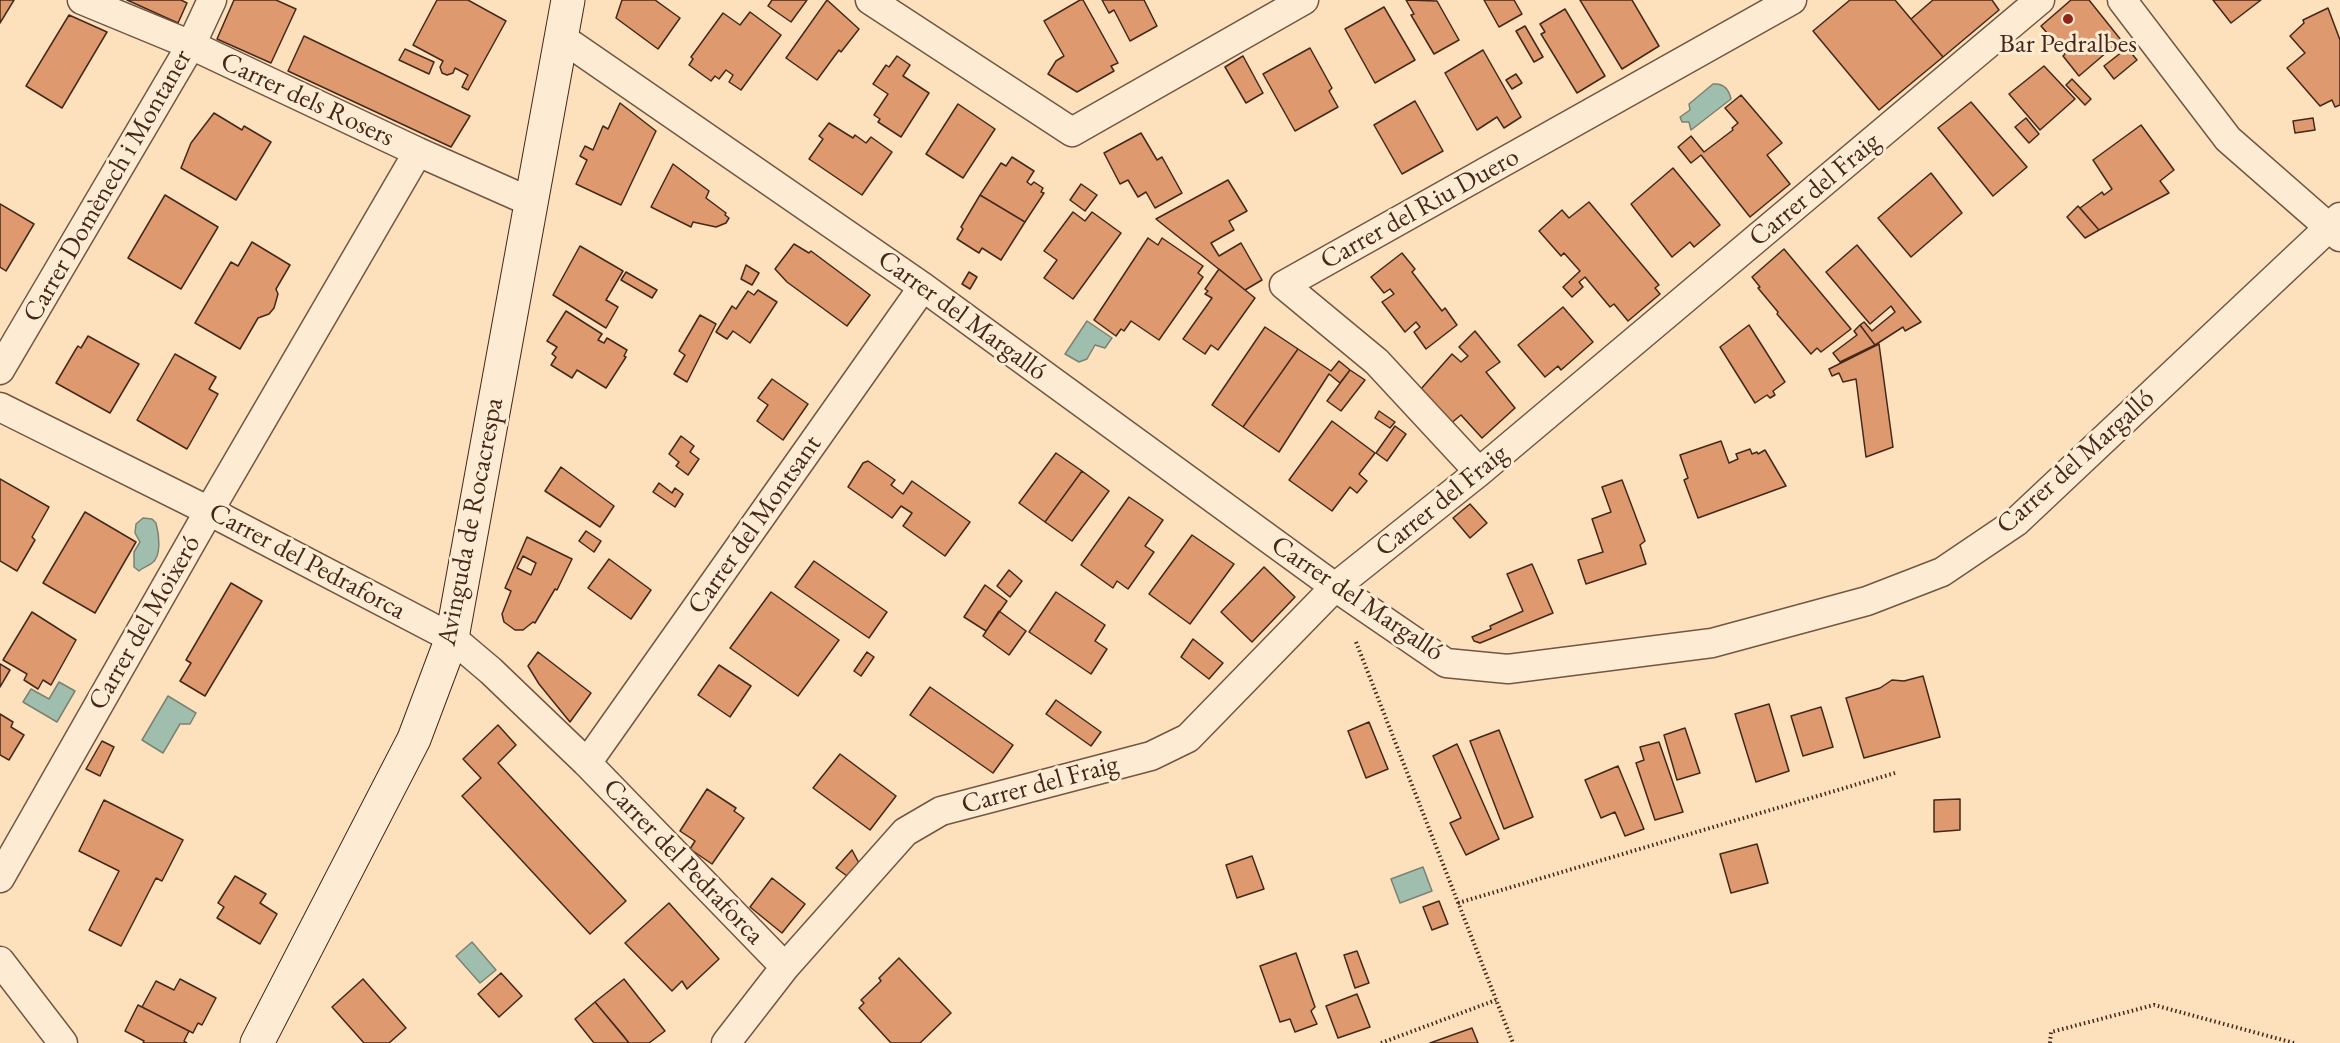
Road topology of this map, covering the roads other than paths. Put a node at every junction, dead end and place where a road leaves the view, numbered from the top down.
1 (82, 0) edge
2 (212, 0) edge
3 (568, 0) edge
4 (870, 0) edge
5 (1305, 0) edge
6 (1792, 0) edge
7 (2040, 0) edge
8 (2122, 0) edge
9 (562, 38) junction
10 (191, 45) junction
11 (418, 152) junction
12 (531, 202) junction
13 (2336, 227) edge
14 (924, 287) junction
15 (0, 370) edge
16 (0, 407) edge
17 (1479, 472) junction
18 (209, 511) junction
19 (1335, 587) junction
20 (452, 638) junction
21 (587, 763) junction
22 (0, 878) edge
23 (0, 961) edge
24 (785, 967) junction
25 (63, 1043) edge
26 (257, 1043) edge
27 (726, 1043) edge

1 - 10 street, Carrer dels Rosers
2 - 10 street, Carrer Domènech i Montaner
3 - 9 street, Avinguda de Rocacrespa
4 - 5 street
6 - 17 street, Carrer del Riu Duero
7 - 17 street, Carrer del Fraig
8 - 13 street
9 - 12 street, Avinguda de Rocacrespa
9 - 14 street, Carrer del Margalló
10 - 11 street, Carrer dels Rosers
10 - 15 street, Carrer Domènech i Montaner
11 - 12 street, Carrer dels Rosers
11 - 18 street, Carrer del Moixeró
12 - 20 street, Avinguda de Rocacrespa
13 - 19 street, Carrer del Margalló
14 - 19 street, Carrer del Margalló
14 - 21 street, Carrer del Montsant
16 - 18 street, Carrer del Pedraforca
17 - 19 street, Carrer del Fraig
18 - 20 street, Carrer del Pedraforca
18 - 22 street, Carrer del Moixeró
19 - 24 street, Carrer del Fraig
20 - 21 street, Carrer del Pedraforca
20 - 26 street, Avinguda de Rocacrespa
21 - 24 street, Carrer del Pedraforca
23 - 25 street
24 - 27 street, Carrer del Fraig

